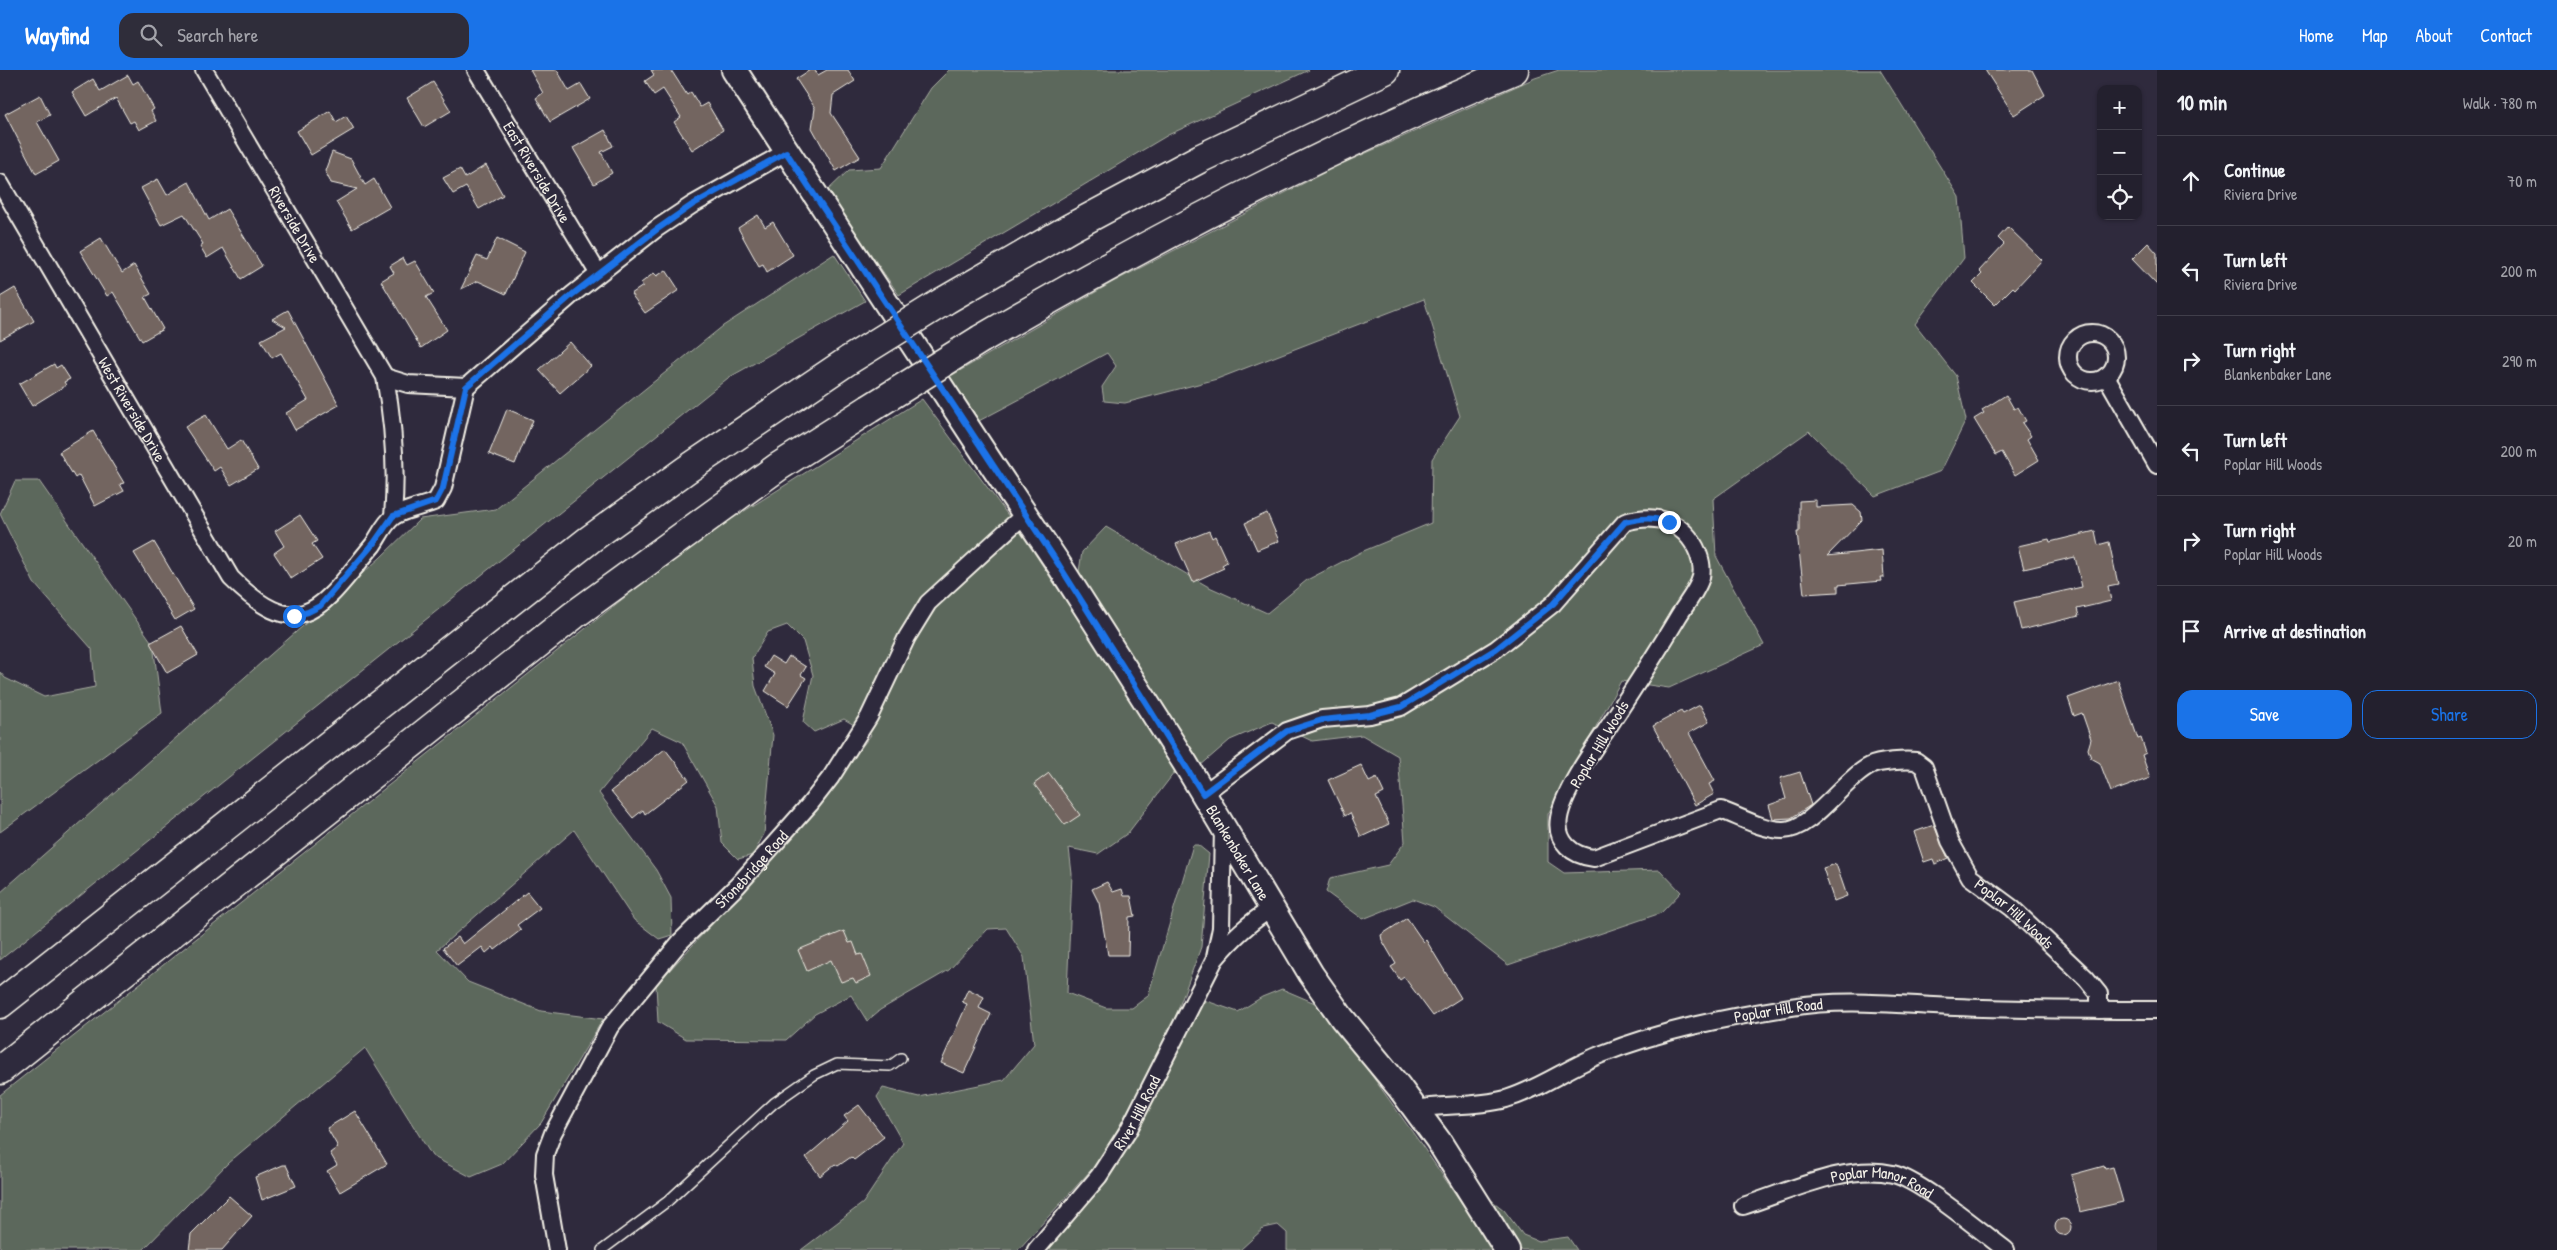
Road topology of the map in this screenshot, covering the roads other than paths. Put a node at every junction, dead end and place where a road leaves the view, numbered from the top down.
1 (204, 70) edge
2 (476, 70) edge
3 (734, 70) edge
4 (1385, 70) edge
5 (1514, 70) edge
6 (786, 152) junction
7 (0, 183) edge
8 (598, 273) junction
9 (2106, 376) dead end
10 (385, 377) junction
11 (466, 387) junction
12 (2157, 465) edge
13 (1024, 515) junction
14 (393, 516) junction
15 (1203, 794) junction
16 (1223, 828) junction
17 (1271, 909) junction
18 (1215, 959) junction
19 (0, 1004) edge
20 (2099, 1010) junction
21 (2157, 1010) edge
22 (901, 1058) dead end
23 (0, 1070) edge
24 (1415, 1109) junction
25 (1743, 1206) dead end
26 (1999, 1248) edge
27 (557, 1250) edge
28 (602, 1250) edge
29 (1036, 1250) edge
30 (1507, 1250) edge

1 - 10 street, Riverside Drive
2 - 8 street, East Riverside Drive
3 - 6 street, Blankenbaker Lane
4 - 19 highway, bridge
5 - 23 highway, bridge
6 - 8 street
6 - 13 street, Blankenbaker Lane
7 - 14 street, West Riverside Drive
8 - 11 street
9 - 12 street
10 - 11 street
10 - 14 street, Riverside Drive
11 - 14 street
13 - 15 street, Blankenbaker Lane
13 - 27 street, Stonebridge Road
15 - 16 street, Blankenbaker Lane
15 - 20 street, Poplar Hill Woods
16 - 17 street, Blankenbaker Lane
16 - 18 street, River Hill Road
17 - 18 street, River Hill Road
17 - 24 street, Blankenbaker Lane
18 - 29 street, River Hill Road
20 - 21 street, Poplar Hill Road
20 - 24 street, Poplar Hill Road
22 - 28 lane
24 - 30 street, Blankenbaker Lane
25 - 26 street, Poplar Manor Road

